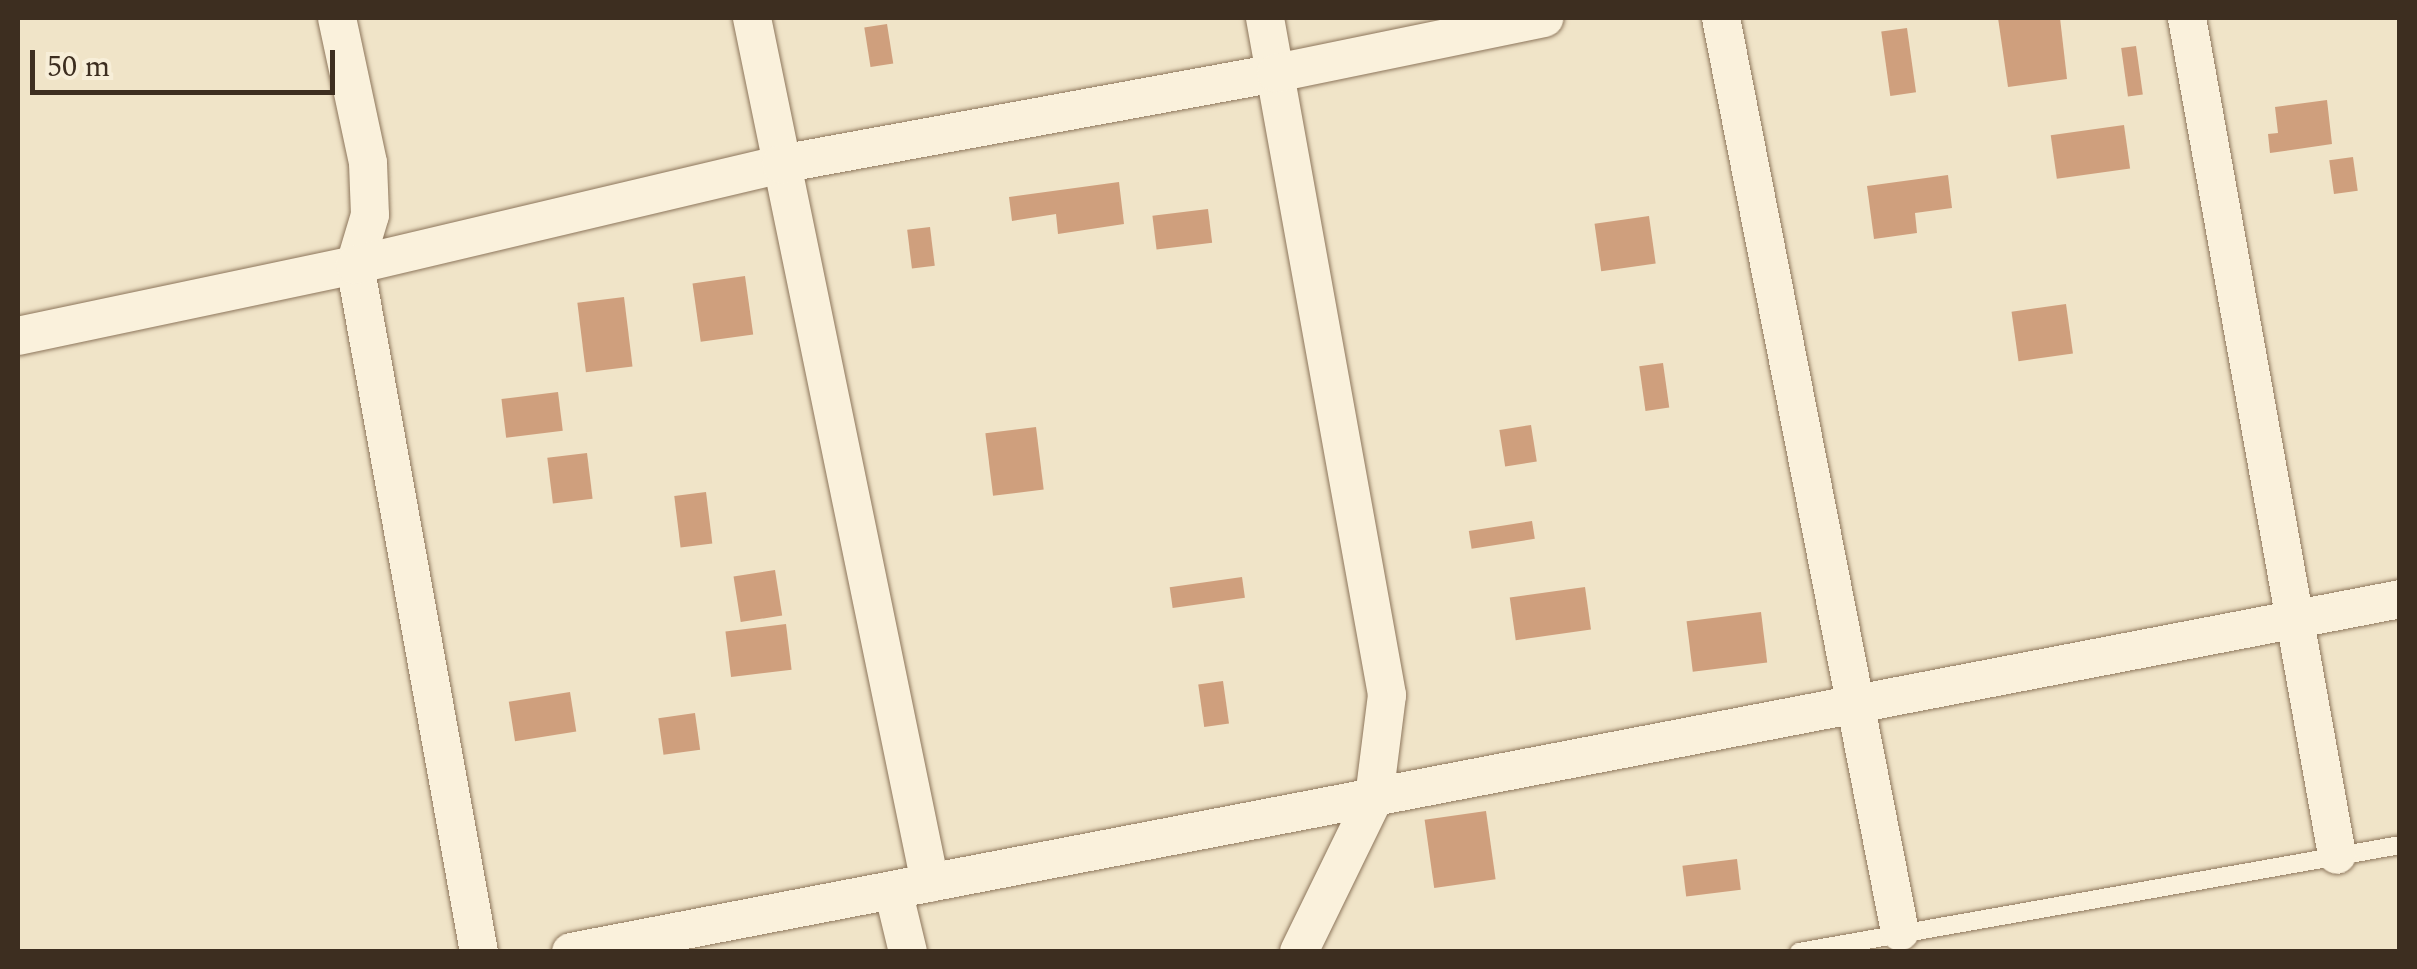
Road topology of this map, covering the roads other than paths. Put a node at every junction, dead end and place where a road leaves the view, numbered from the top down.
1 (337, 18) edge
2 (752, 18) edge
3 (1265, 18) edge
4 (1544, 18) edge
5 (1721, 18) edge
6 (2187, 18) edge
7 (1276, 73) junction
8 (782, 164) junction
9 (355, 264) junction
10 (18, 336) edge
11 (2400, 599) edge
12 (2295, 619) junction
13 (1856, 704) junction
14 (1374, 798) junction
15 (2400, 846) edge
16 (2337, 855) junction
17 (930, 883) junction
18 (893, 890) junction
19 (1900, 932) junction
20 (479, 952) edge
21 (571, 952) edge
22 (908, 952) edge
23 (1299, 952) edge
24 (1799, 952) edge

1 - 9 street
2 - 8 street
3 - 7 street
4 - 7 street
5 - 13 street
6 - 12 street
7 - 8 street
7 - 14 street
8 - 9 street
8 - 17 street
9 - 10 street
9 - 20 street
11 - 12 street
12 - 13 street
12 - 16 street
13 - 14 street
13 - 19 street
14 - 17 street
14 - 23 street
15 - 16 lane
16 - 19 lane
17 - 18 street
18 - 21 street
18 - 22 street
19 - 24 lane

